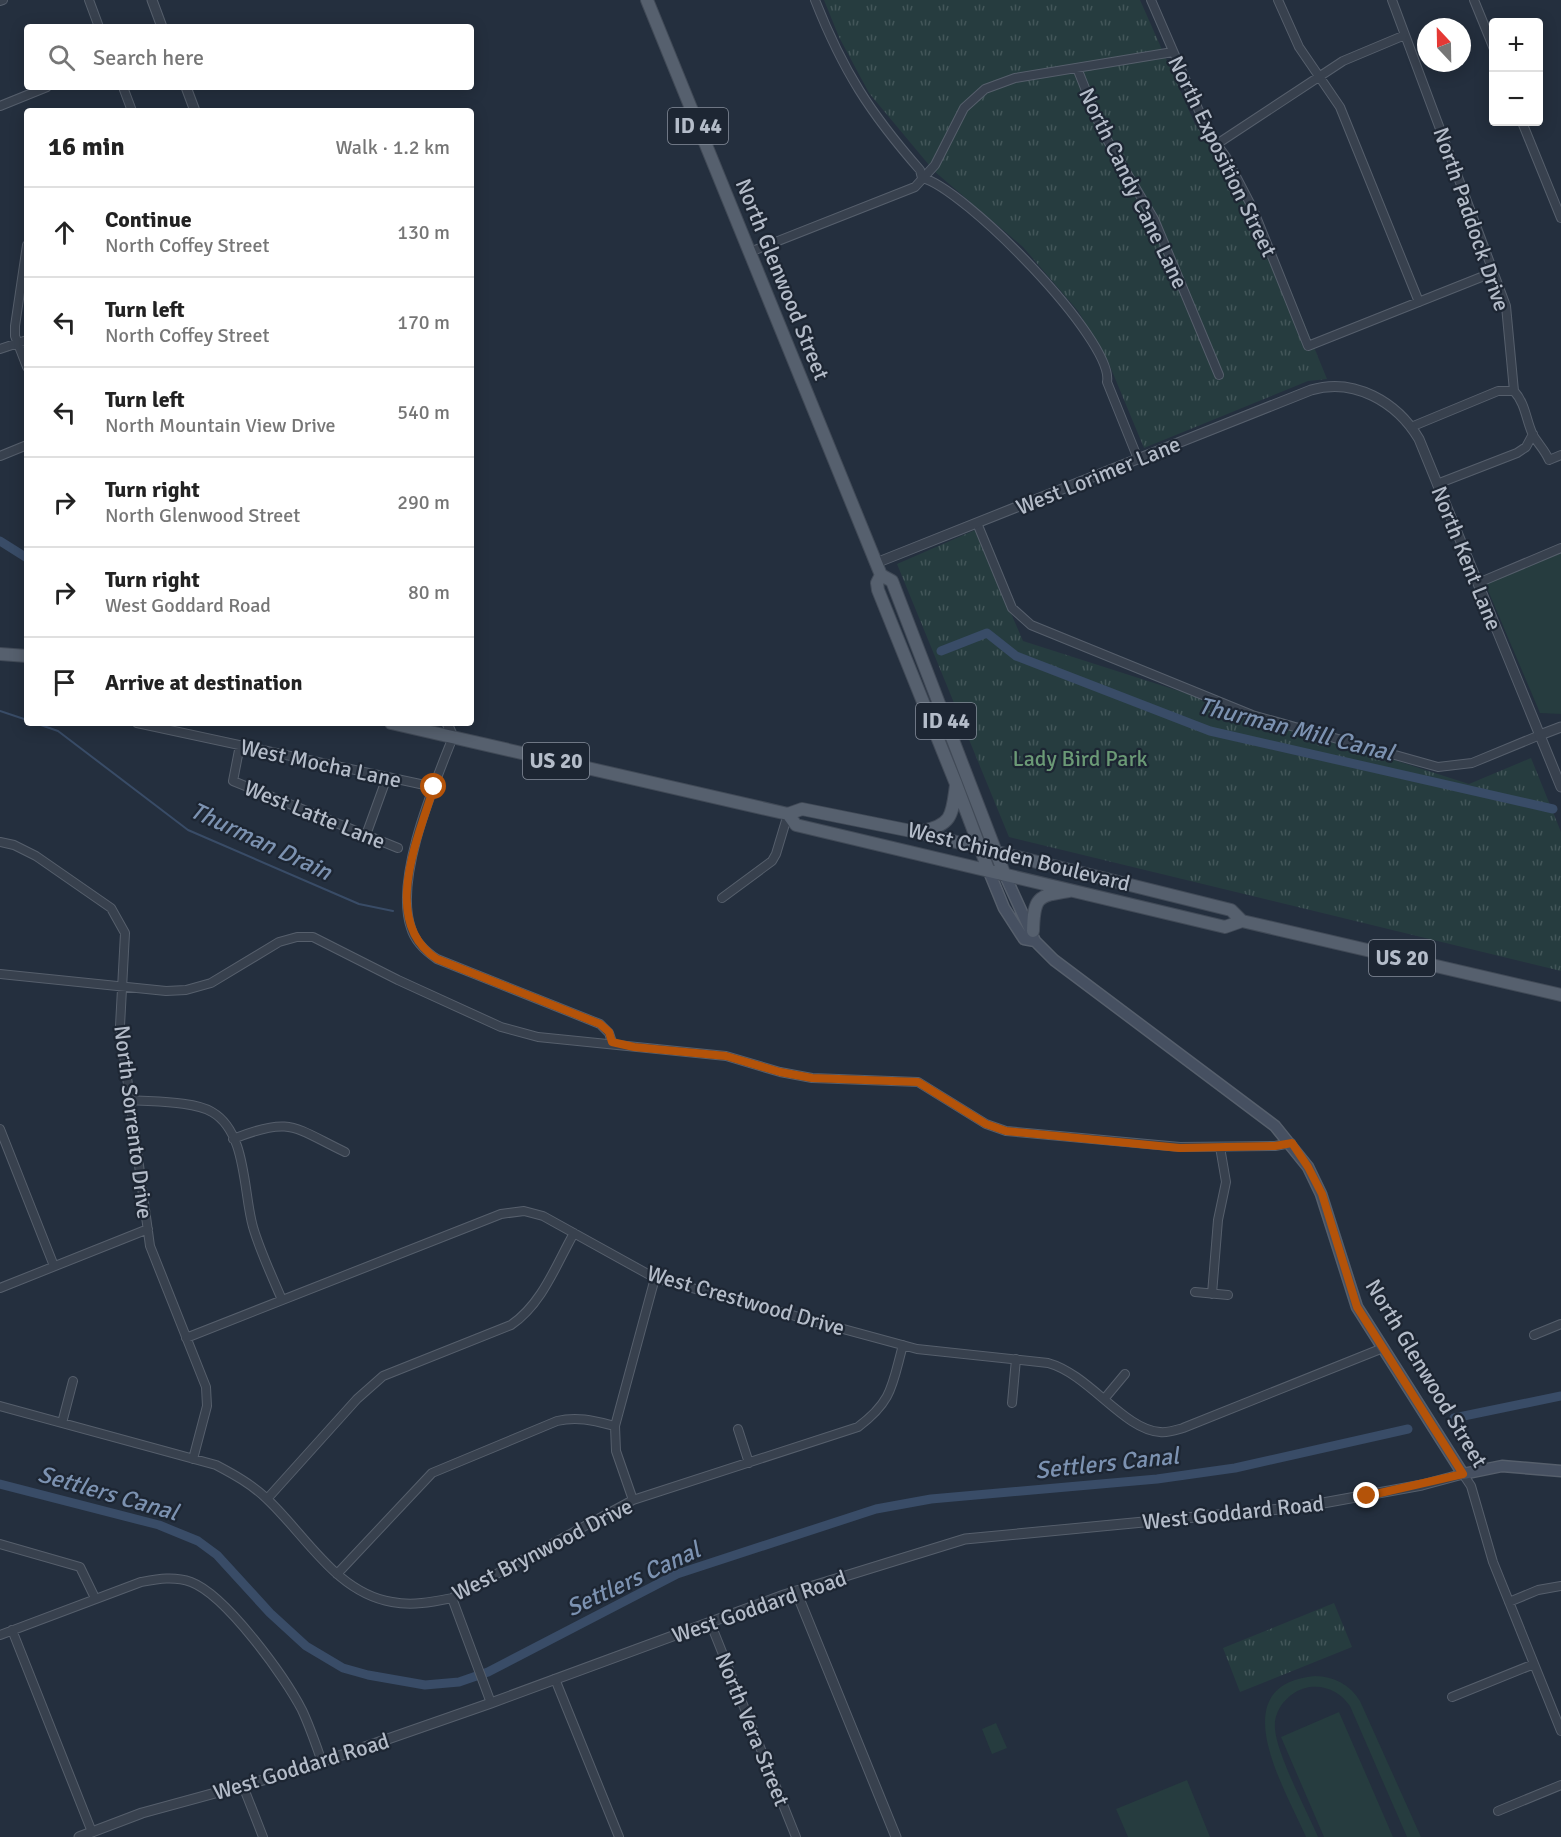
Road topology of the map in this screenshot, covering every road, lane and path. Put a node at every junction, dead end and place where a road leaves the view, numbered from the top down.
1 (89, 0) edge
2 (152, 0) edge
3 (647, 0) edge
4 (815, 0) edge
5 (1151, 0) edge
6 (1278, 0) edge
7 (1392, 0) edge
8 (1474, 0) edge
9 (98, 24) edge
10 (161, 24) edge
11 (1405, 35) junction
12 (1489, 37) edge
13 (1173, 52) junction
14 (1077, 68) junction
15 (1318, 77) junction
16 (40, 90) edge
17 (124, 90) edge
18 (187, 90) edge
19 (0, 106) edge
20 (131, 108) edge
21 (194, 108) edge
22 (1524, 126) edge
23 (1217, 144) junction
24 (922, 178) junction
25 (1561, 218) edge
26 (750, 252) junction
27 (24, 265) edge
28 (1494, 272) junction
29 (1419, 302) junction
30 (24, 341) edge
31 (18, 344) junction
32 (0, 349) edge
33 (24, 359) edge
34 (1220, 375) dead end
35 (1320, 387) joint
36 (1514, 391) junction
37 (1412, 427) junction
38 (1533, 434) junction
39 (24, 446) edge
40 (1561, 455) edge
41 (0, 456) edge
42 (1138, 459) junction
43 (1437, 484) junction
44 (976, 523) junction
45 (1561, 548) edge
46 (879, 569) junction
47 (1478, 584) junction
48 (0, 654) edge
49 (24, 656) edge
50 (150, 726) edge
51 (404, 726) edge
52 (448, 726) edge
53 (1561, 727) edge
54 (1540, 735) junction
55 (453, 737) junction
56 (240, 745) junction
57 (387, 777) junction
58 (957, 783) junction
59 (434, 787) junction
60 (1561, 787) edge
61 (788, 814) junction
62 (916, 832) junction
63 (366, 835) junction
64 (0, 842) edge
65 (398, 848) dead end
66 (980, 848) junction
67 (997, 852) junction
68 (988, 869) junction
69 (1004, 873) junction
70 (1078, 890) junction
71 (722, 898) dead end
72 (1242, 921) junction
73 (1034, 936) junction
74 (0, 974) edge
75 (124, 986) junction
76 (1561, 995) edge
77 (612, 1042) junction
78 (130, 1100) junction
79 (0, 1129) edge
80 (233, 1139) junction
81 (1292, 1143) junction
82 (1220, 1147) junction
83 (345, 1152) dead end
84 (148, 1229) junction
85 (574, 1233) junction
86 (54, 1266) junction
87 (655, 1278) junction
88 (0, 1288) edge
89 (1195, 1292) dead end
90 (1212, 1294) junction
91 (1228, 1295) dead end
92 (282, 1300) junction
93 (1561, 1324) edge
94 (1534, 1335) dead end
95 (186, 1338) junction
96 (903, 1345) junction
97 (1383, 1348) junction
98 (1016, 1359) junction
99 (1125, 1374) dead end
100 (73, 1381) dead end
101 (1105, 1398) junction
102 (1012, 1403) dead end
103 (0, 1406) edge
104 (62, 1423) junction
105 (615, 1426) junction
106 (738, 1429) dead end
107 (193, 1459) junction
108 (749, 1462) junction
109 (1561, 1471) edge
110 (1463, 1474) junction
111 (267, 1499) junction
112 (633, 1500) junction
113 (0, 1544) edge
114 (337, 1574) junction
115 (1561, 1586) edge
116 (796, 1591) junction
117 (94, 1598) junction
118 (452, 1598) junction
119 (1509, 1602) junction
120 (710, 1622) junction
121 (12, 1630) junction
122 (0, 1635) edge
123 (1534, 1664) junction
124 (555, 1679) junction
125 (1452, 1697) dead end
126 (491, 1704) junction
127 (1561, 1729) edge
128 (322, 1762) junction
129 (1561, 1785) edge
130 (243, 1786) junction
131 (1498, 1811) dead end
132 (92, 1832) junction
133 (79, 1837) edge
134 (263, 1837) edge
135 (619, 1837) edge
136 (796, 1837) edge
137 (896, 1837) edge

1 - 9 street
2 - 10 street
3 - 26 main road, North Glenwood Street / ID 44
4 - 24 street
5 - 13 street, North Exposition Street
6 - 15 street
7 - 11 street, North Paddock Drive
8 - 12 street
11 - 15 street
11 - 28 street, North Paddock Drive
13 - 14 street
13 - 23 street, North Exposition Street
14 - 24 street
14 - 34 street, North Candy Cane Lane
15 - 23 street
15 - 29 street
16 - 19 street
17 - 20 street
18 - 21 street
22 - 25 street
23 - 29 street, North Exposition Street
24 - 26 street
24 - 42 street
26 - 46 main road, North Glenwood Street / ID 44
27 - 31 street
28 - 29 street
28 - 36 street, North Paddock Drive
30 - 31 street
31 - 32 street
31 - 33 street
35 - 37 street, North Kent Lane
35 - 42 street, West Lorimer Lane
36 - 37 street
36 - 38 street, North Paddock Drive
37 - 43 street, North Kent Lane
38 - 40 street, North Paddock Drive
38 - 43 street
39 - 41 street
42 - 44 street, West Lorimer Lane
43 - 47 street, North Kent Lane
44 - 46 street, West Lorimer Lane
44 - 54 street
45 - 47 street
46 - 58 main road, North Glenwood Street / ID 44
46 - 67 main road, North Glenwood Street / ID 44
47 - 54 street, North Kent Lane
48 - 49 main road
50 - 56 street, West Mocha Lane
51 - 55 main road, West Chinden Boulevard / US 20
52 - 55 street
53 - 54 street
54 - 60 street, North Kent Lane
55 - 59 street
55 - 61 main road, West Chinden Boulevard / US 20
56 - 57 street, West Mocha Lane
56 - 63 street, West Latte Lane
57 - 59 street, West Mocha Lane
57 - 63 street
58 - 62 main road
58 - 66 main road, North Glenwood Street / ID 44
59 - 77 street
61 - 62 main road, West Chinden Boulevard / US 20
61 - 68 main road, West Chinden Boulevard / US 20
61 - 71 street
62 - 66 main road, West Chinden Boulevard / US 20
63 - 65 street, West Latte Lane
64 - 75 street, North Sorrento Drive
66 - 67 main road, West Chinden Boulevard / US 20
66 - 68 main road, North Glenwood Street / ID 44
67 - 69 main road, North Glenwood Street / ID 44
67 - 72 main road, West Chinden Boulevard / US 20
68 - 69 main road, West Chinden Boulevard / US 20
68 - 73 main road, North Glenwood Street
69 - 70 main road, West Chinden Boulevard / US 20
69 - 73 main road, North Glenwood Street
70 - 72 main road, West Chinden Boulevard / US 20
70 - 73 main road
72 - 76 main road, West Chinden Boulevard / US 20
73 - 81 main road, North Glenwood Street
74 - 75 street
75 - 77 street
75 - 78 street, North Sorrento Drive
77 - 82 street
78 - 80 street
78 - 84 street, North Sorrento Drive
79 - 86 street
80 - 83 street
80 - 92 street
81 - 82 street
81 - 97 main road, North Glenwood Street
82 - 90 street
84 - 86 street
84 - 95 street, North Sorrento Drive
85 - 87 street, West Crestwood Drive
85 - 92 street, West Crestwood Drive
85 - 111 street
86 - 88 street
87 - 96 street, West Crestwood Drive
87 - 105 street
89 - 90 street
90 - 91 street
92 - 95 street, West Crestwood Drive
93 - 94 street
95 - 107 street, North Sorrento Drive
96 - 98 street, West Crestwood Drive
96 - 108 street, West Brynwood Drive
97 - 101 street, West Crestwood Drive
97 - 110 main road, North Glenwood Street
98 - 101 street, West Crestwood Drive
98 - 102 street
99 - 101 street
100 - 104 street
103 - 104 street, West Brynwood Drive
104 - 107 street, West Brynwood Drive
105 - 112 street
105 - 114 street
106 - 108 street
107 - 111 street, West Brynwood Drive
108 - 112 street, West Brynwood Drive
109 - 110 main road
110 - 116 street, West Goddard Road
110 - 119 street, North Glenwood Street
111 - 114 street, West Brynwood Drive
112 - 118 street, West Brynwood Drive
113 - 117 street
114 - 118 street, West Brynwood Drive
115 - 119 street
116 - 120 street, West Goddard Road
116 - 137 street
117 - 121 street
117 - 128 street
118 - 126 street
119 - 123 street, North Glenwood Street
120 - 124 street, West Goddard Road
120 - 136 street, North Vera Street
121 - 122 street
121 - 132 street
123 - 125 street
123 - 127 street, North Glenwood Street
124 - 126 street, West Goddard Road
124 - 135 street
126 - 128 street, West Goddard Road
128 - 130 street, West Goddard Road
129 - 131 street
130 - 132 street, West Goddard Road
130 - 134 street
132 - 133 street, West Goddard Road

